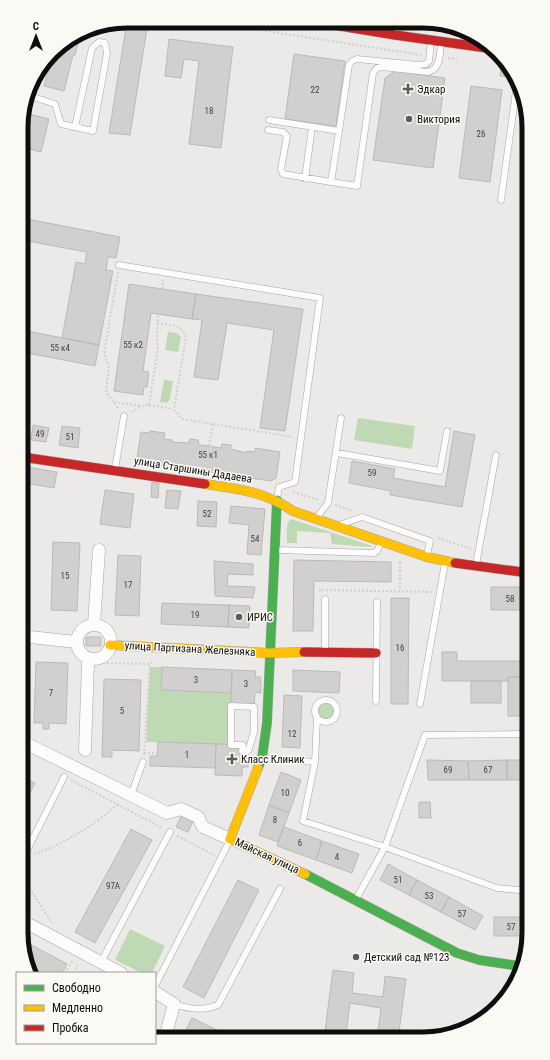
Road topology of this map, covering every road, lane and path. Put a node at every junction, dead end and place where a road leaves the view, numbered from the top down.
1 (246, 28) edge
2 (352, 28) edge
3 (397, 28) edge
4 (395, 35) junction
5 (431, 40) junction
6 (442, 42) junction
7 (475, 43) edge
8 (429, 56) junction
9 (440, 58) junction
10 (463, 59) dead end
11 (516, 92) edge
12 (32, 97) edge
13 (269, 120) dead end
14 (75, 127) junction
15 (312, 127) junction
16 (268, 130) dead end
17 (339, 131) junction
18 (305, 178) junction
19 (331, 182) junction
20 (501, 200) dead end
21 (119, 265) joint
22 (158, 314) dead end
23 (157, 323) junction
24 (113, 401) junction
25 (149, 405) junction
26 (142, 406) junction
27 (174, 409) junction
28 (124, 416) junction
29 (341, 418) dead end
30 (212, 424) junction
31 (447, 431) dead end
32 (301, 438) junction
33 (209, 446) dead end
34 (337, 453) junction
35 (496, 455) dead end
36 (28, 458) edge
37 (115, 470) junction
38 (279, 487) junction
39 (277, 500) junction
40 (328, 503) junction
41 (315, 519) junction
42 (336, 526) junction
43 (381, 541) junction
44 (400, 548) junction
45 (99, 550) dead end
46 (274, 550) junction
47 (427, 557) junction
48 (445, 562) junction
49 (475, 567) junction
50 (522, 572) edge
51 (320, 590) dead end
52 (400, 591) junction
53 (439, 592) junction
54 (325, 599) dead end
55 (377, 602) dead end
56 (94, 624) junction
57 (28, 637) edge
58 (76, 642) junction
59 (110, 645) junction
60 (325, 652) junction
61 (269, 653) junction
62 (376, 654) junction
63 (89, 658) junction
64 (150, 664) dead end
65 (376, 701) dead end
66 (420, 704) dead end
67 (255, 718) junction
68 (268, 718) junction
69 (317, 719) dead end
70 (522, 734) edge
71 (28, 744) edge
72 (85, 750) dead end
73 (144, 753) junction
74 (157, 753) dead end
75 (262, 758) junction
76 (143, 762) joint
77 (315, 762) junction
78 (64, 777) joint
79 (131, 795) junction
80 (118, 804) junction
81 (170, 832) junction
82 (230, 839) junction
83 (385, 847) junction
84 (28, 848) edge
85 (28, 857) edge
86 (220, 858) junction
87 (28, 886) edge
88 (280, 889) dead end
89 (522, 890) edge
90 (355, 900) junction
91 (28, 924) edge
92 (64, 942) junction
93 (78, 950) junction
94 (101, 962) junction
95 (517, 966) edge
96 (66, 972) edge
97 (119, 972) edge
98 (156, 984) edge
99 (156, 993) edge
100 (174, 1004) junction
101 (167, 1032) edge

1 - 8 path
2 - 4 street
3 - 4 lane
4 - 5 street
5 - 6 street
5 - 8 lane
6 - 7 street
6 - 9 lane
8 - 17 lane
9 - 10 path
9 - 19 lane
11 - 20 lane
12 - 14 lane
13 - 15 lane
14 - 14 lane
15 - 17 lane
15 - 18 lane
16 - 18 lane
17 - 19 lane
18 - 19 lane
21 - 24 path
21 - 32 lane
22 - 23 path
23 - 25 path
23 - 27 path
24 - 26 path
24 - 28 path
25 - 26 path
25 - 27 path
26 - 28 path
27 - 30 path
28 - 37 lane
29 - 34 lane
30 - 32 path
30 - 33 path
31 - 34 lane
32 - 38 lane
34 - 40 lane
35 - 49 lane
36 - 37 street, улица Старшины Дадаева
37 - 39 street, улица Старшины Дадаева
38 - 39 lane
38 - 40 path
39 - 41 street, улица Старшины Дадаева
39 - 46 street, улица Партизана Железняка
40 - 41 lane
41 - 42 street, улица Старшины Дадаева
42 - 43 street, улица Старшины Дадаева
42 - 47 lane
43 - 44 street, улица Старшины Дадаева
43 - 46 lane
44 - 47 street, улица Старшины Дадаева
44 - 52 path
45 - 56 street
46 - 61 street, улица Партизана Железняка
47 - 48 street, улица Старшины Дадаева
48 - 49 street, улица Старшины Дадаева
48 - 53 lane
49 - 50 street, улица Старшины Дадаева
51 - 52 path
52 - 53 path
53 - 66 lane
54 - 60 lane
55 - 62 lane
56 - 58 street
56 - 59 street, улица Партизана Железняка
57 - 58 street
58 - 63 street
59 - 61 street, улица Партизана Железняка
59 - 63 street, улица Партизана Железняка
60 - 61 street
60 - 62 street
61 - 68 street, улица Партизана Железняка
62 - 65 lane
63 - 72 street
64 - 73 path
67 - 67 lane
67 - 68 lane
68 - 75 street, улица Партизана Железняка
69 - 77 lane
70 - 83 lane
71 - 79 street, Майская улица
73 - 74 path
73 - 76 path
75 - 77 lane
75 - 82 street, улица Партизана Железняка
76 - 79 lane
77 - 83 lane
78 - 80 path
78 - 84 lane
79 - 82 street, Майская улица
80 - 81 path
80 - 85 path
81 - 86 path
81 - 94 lane
82 - 86 lane
82 - 90 street, Майская улица
83 - 89 lane
83 - 90 lane
86 - 98 lane
87 - 92 path
88 - 100 lane
90 - 95 street, Майская улица
91 - 92 street
92 - 93 street
93 - 94 street
93 - 96 path
94 - 97 street
99 - 100 street
100 - 101 street

